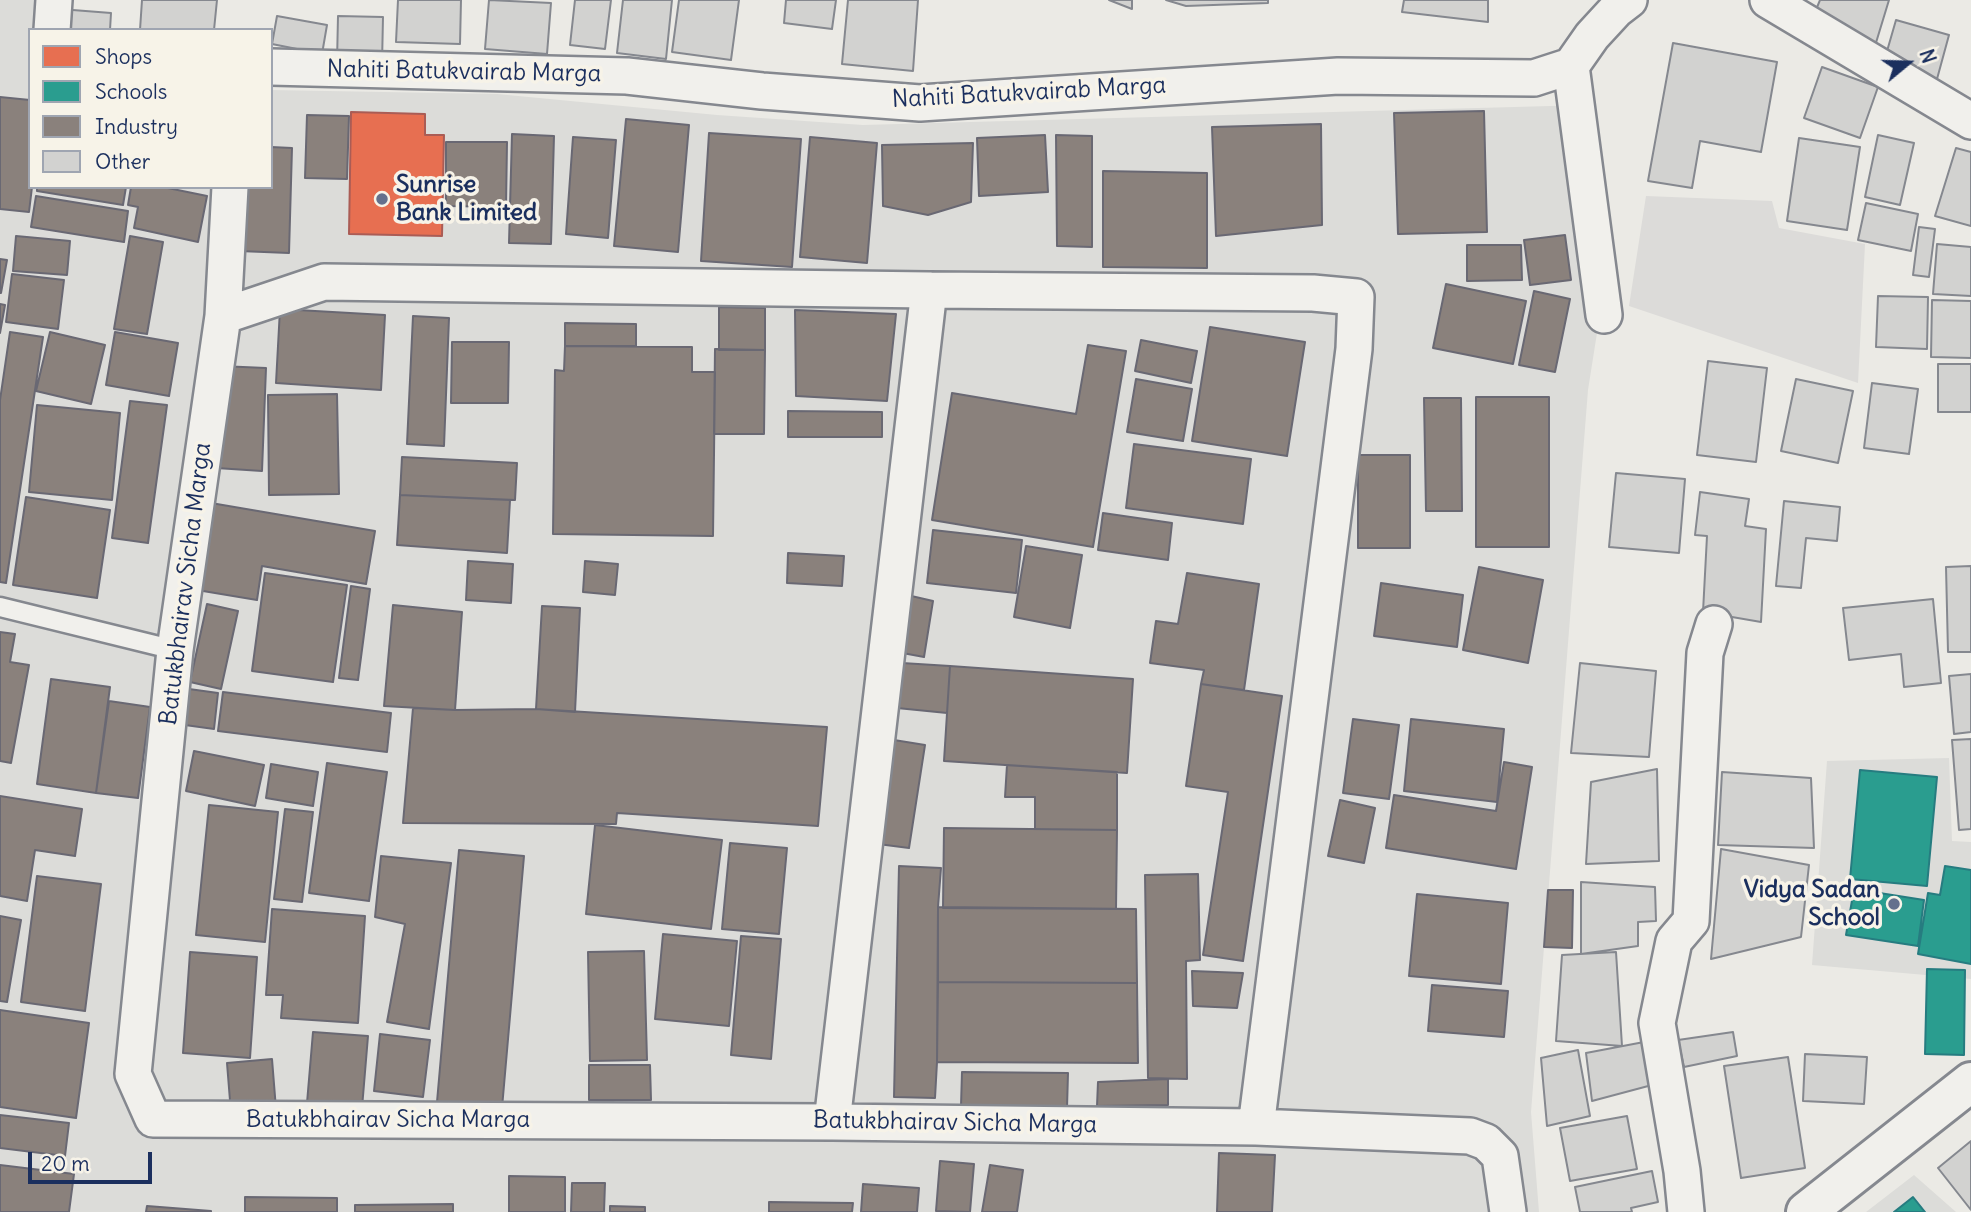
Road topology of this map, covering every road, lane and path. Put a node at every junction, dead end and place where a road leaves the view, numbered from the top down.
1 (54, 0) edge
2 (1629, 0) edge
3 (1768, 0) edge
4 (52, 28) edge
5 (1571, 66) junction
6 (273, 67) edge
7 (1971, 121) edge
8 (230, 189) edge
9 (929, 290) junction
10 (1604, 315) dead end
11 (223, 317) junction
12 (0, 607) edge
13 (1714, 624) dead end
14 (175, 650) junction
15 (1971, 1082) edge
16 (832, 1122) junction
17 (1256, 1127) junction
18 (1508, 1212) edge
19 (1686, 1212) edge
20 (1805, 1212) edge

1 - 4 street
2 - 5 street
3 - 7 street
5 - 6 street, Nahiti Batukvairab Marga
5 - 10 street
8 - 11 street, Batukbhairav Sicha Marga
9 - 11 street
9 - 16 street
9 - 17 street
11 - 14 street, Batukbhairav Sicha Marga
12 - 14 lane
13 - 19 street
14 - 16 street, Batukbhairav Sicha Marga
15 - 20 street
16 - 17 street, Batukbhairav Sicha Marga
17 - 18 street, Batukbhairav Sicha Marga

